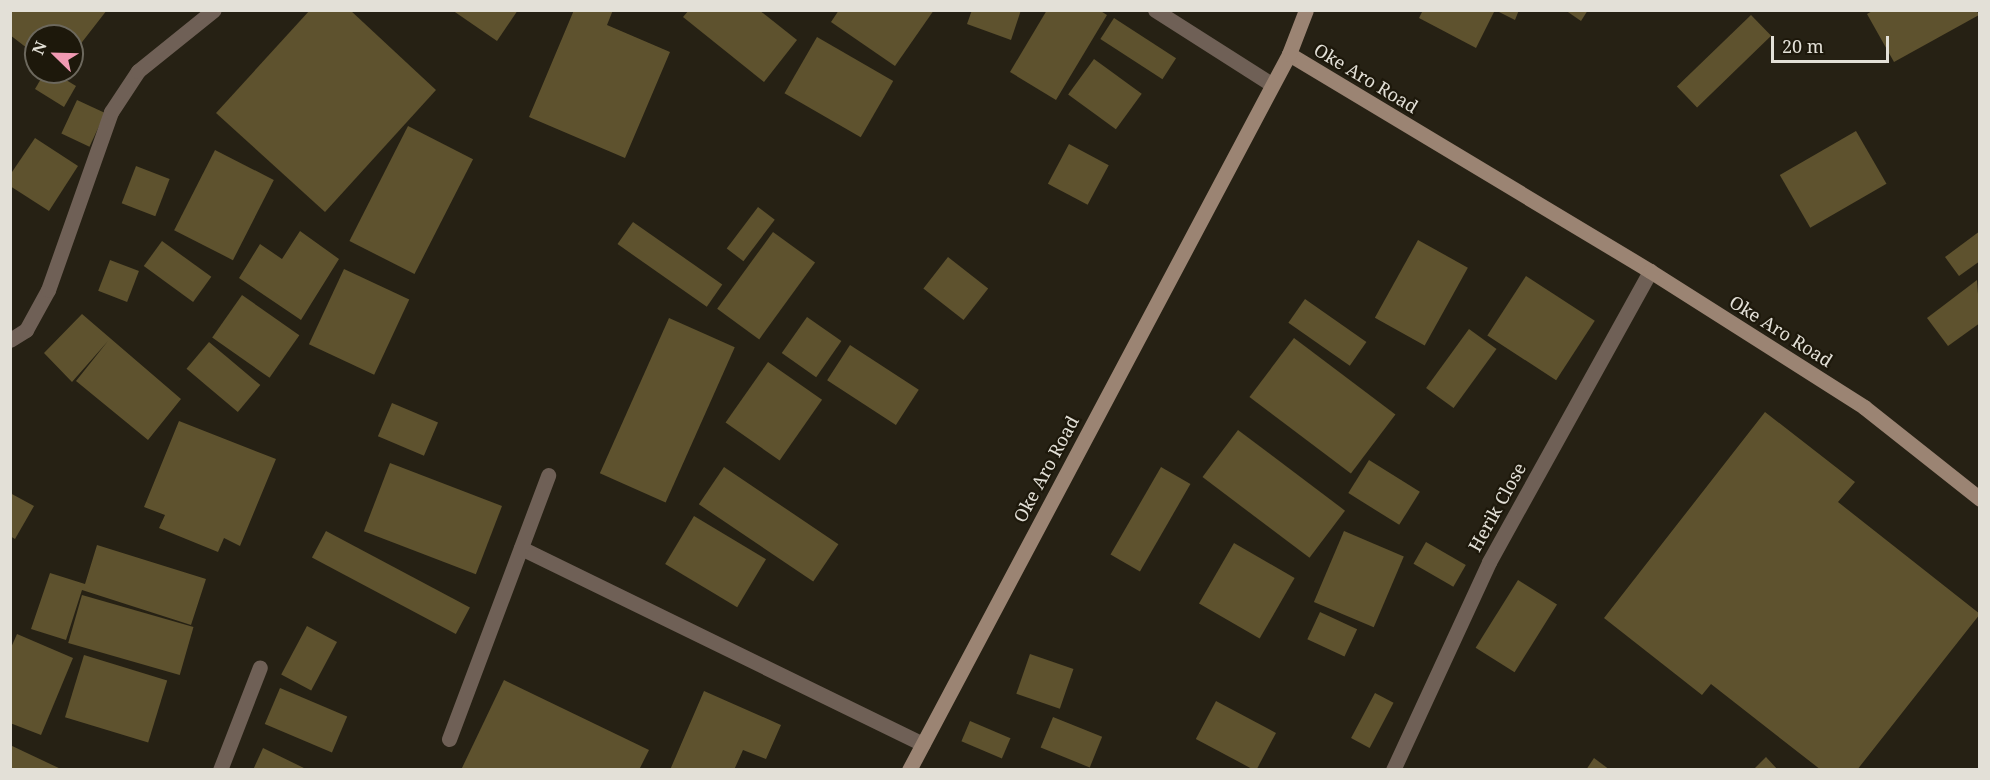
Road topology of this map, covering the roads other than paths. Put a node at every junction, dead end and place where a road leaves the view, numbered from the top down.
1 (214, 10) edge
2 (1155, 10) edge
3 (1306, 10) edge
4 (1290, 54) junction
5 (1271, 84) junction
6 (1650, 271) junction
7 (10, 340) edge
8 (548, 474) dead end
9 (1980, 499) edge
10 (521, 548) junction
11 (260, 667) dead end
12 (449, 739) dead end
13 (923, 744) junction
14 (220, 770) edge
15 (909, 770) edge
16 (1393, 770) edge

1 - 7 street
2 - 5 street
3 - 4 main road
4 - 5 main road, Oke Aro Road
4 - 6 main road, Oke Aro Road
5 - 13 main road, Oke Aro Road
6 - 9 main road, Oke Aro Road
6 - 16 street, Herik Close
8 - 10 street
10 - 12 street
10 - 13 street
11 - 14 street
13 - 15 main road, Oke Aro Road

